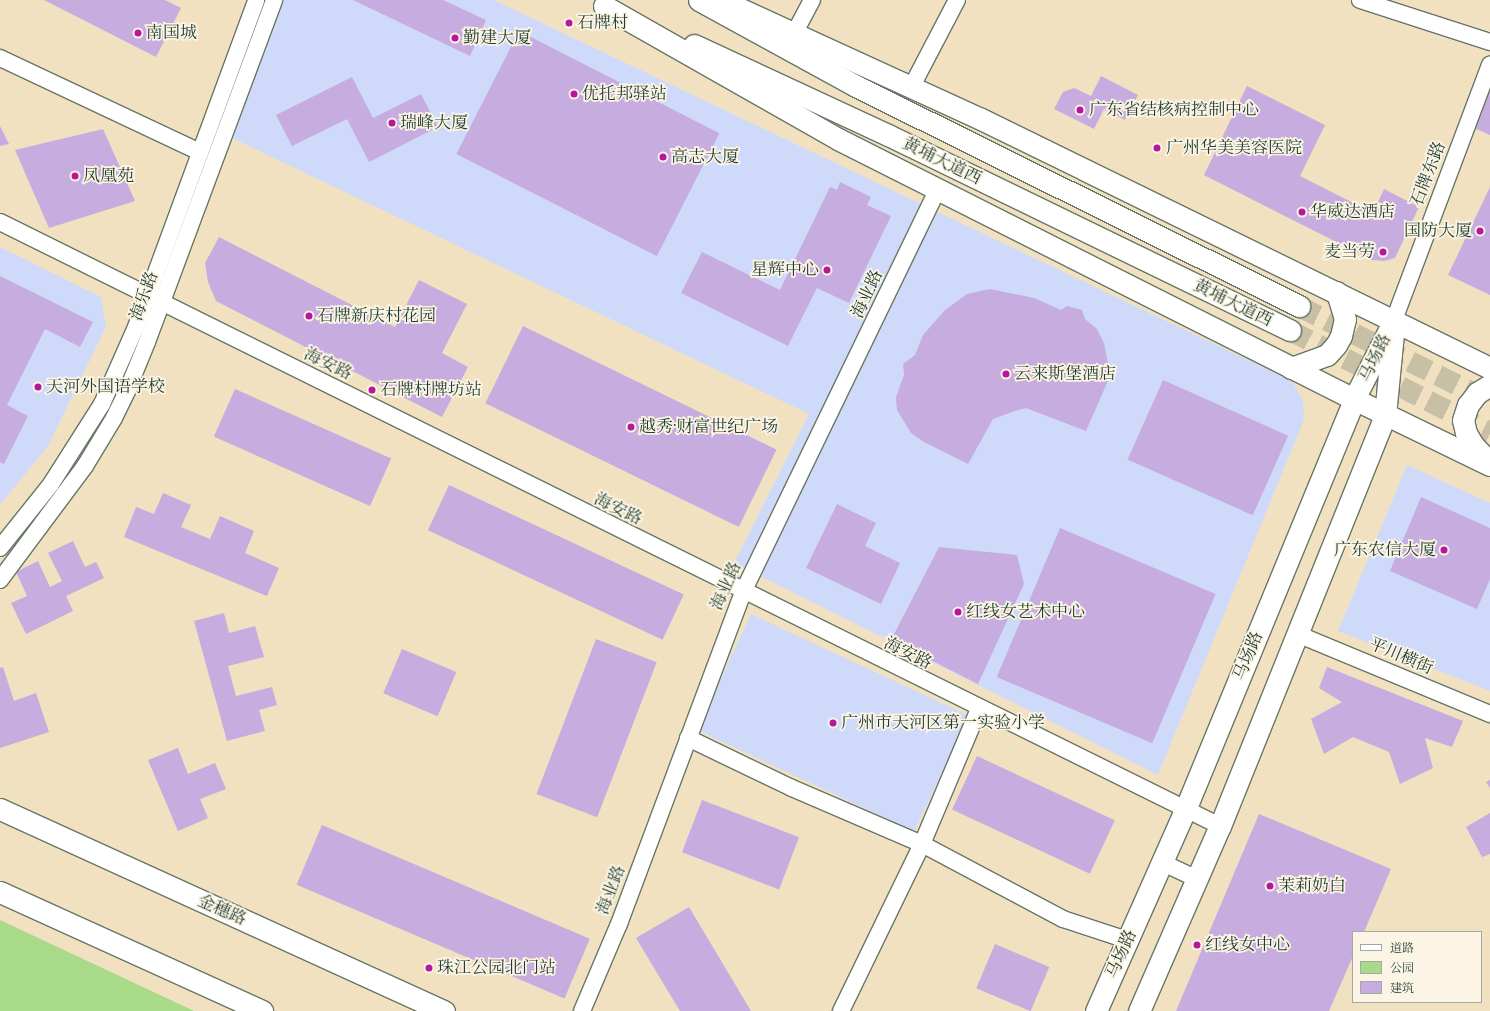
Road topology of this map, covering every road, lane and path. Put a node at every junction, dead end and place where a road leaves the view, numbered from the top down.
1 (256, 0) edge
2 (274, 0) edge
3 (699, 0) edge
4 (721, 0) edge
5 (812, 0) edge
6 (957, 0) edge
7 (1360, 0) edge
8 (597, 3) edge
9 (795, 32) junction
10 (1490, 42) edge
11 (0, 58) edge
12 (1490, 64) edge
13 (912, 86) junction
14 (200, 152) junction
15 (937, 190) junction
16 (0, 222) edge
17 (1336, 292) junction
18 (147, 296) junction
19 (162, 303) junction
20 (1298, 306) tunnel mouth
21 (1394, 320) junction
22 (1290, 330) tunnel mouth
23 (1291, 368) junction
24 (1490, 368) edge
25 (1490, 385) edge
26 (1354, 399) junction
27 (1385, 415) junction
28 (1490, 464) edge
29 (0, 548) edge
30 (0, 580) edge
31 (743, 592) junction
32 (1297, 634) junction
33 (979, 709) junction
34 (1490, 714) edge
35 (688, 738) junction
36 (0, 809) edge
37 (1184, 810) junction
38 (1220, 826) junction
39 (922, 844) junction
40 (1161, 862) junction
41 (1197, 880) junction
42 (0, 892) edge
43 (1127, 940) junction
44 (262, 1011) edge
45 (444, 1011) edge
46 (582, 1011) edge
47 (841, 1011) edge
48 (1096, 1011) edge
49 (1139, 1011) edge

1 - 14 street, 海乐路
2 - 19 street, 海乐路
3 - 20 main road, 黄埔大道西
4 - 9 main road
5 - 9 street
6 - 13 street
7 - 10 street
8 - 15 main road
8 - 22 main road, 黄埔大道西
9 - 13 main road
11 - 14 street
12 - 21 street, 石牌东路
13 - 17 main road
14 - 18 street, 海乐路
15 - 23 main road
15 - 31 street, 海业路
16 - 18 street, 海安路
17 - 21 main road
17 - 23 main road
18 - 19 street, 海安路
18 - 29 street, 海乐路
19 - 30 street, 海乐路
19 - 31 street, 海安路
21 - 24 main road
21 - 26 main road, 马场路
21 - 27 main road, 马场路
23 - 26 main road
25 - 28 main road
26 - 27 main road
26 - 37 main road, 马场路
27 - 28 main road
27 - 32 main road, 马场路
31 - 33 street, 海安路
31 - 35 street, 海业路
32 - 34 street, 平川横街
32 - 38 main road, 马场路
33 - 37 street, 海安路
33 - 39 street
35 - 39 street
35 - 46 street, 海业路
36 - 45 main road, 金穗路
37 - 38 street, 海安路
37 - 40 main road, 马场路
38 - 41 main road, 马场路
39 - 43 street
39 - 47 street
40 - 41 street
40 - 43 main road, 马场路
41 - 49 main road, 马场路
42 - 44 main road
43 - 48 main road, 马场路

